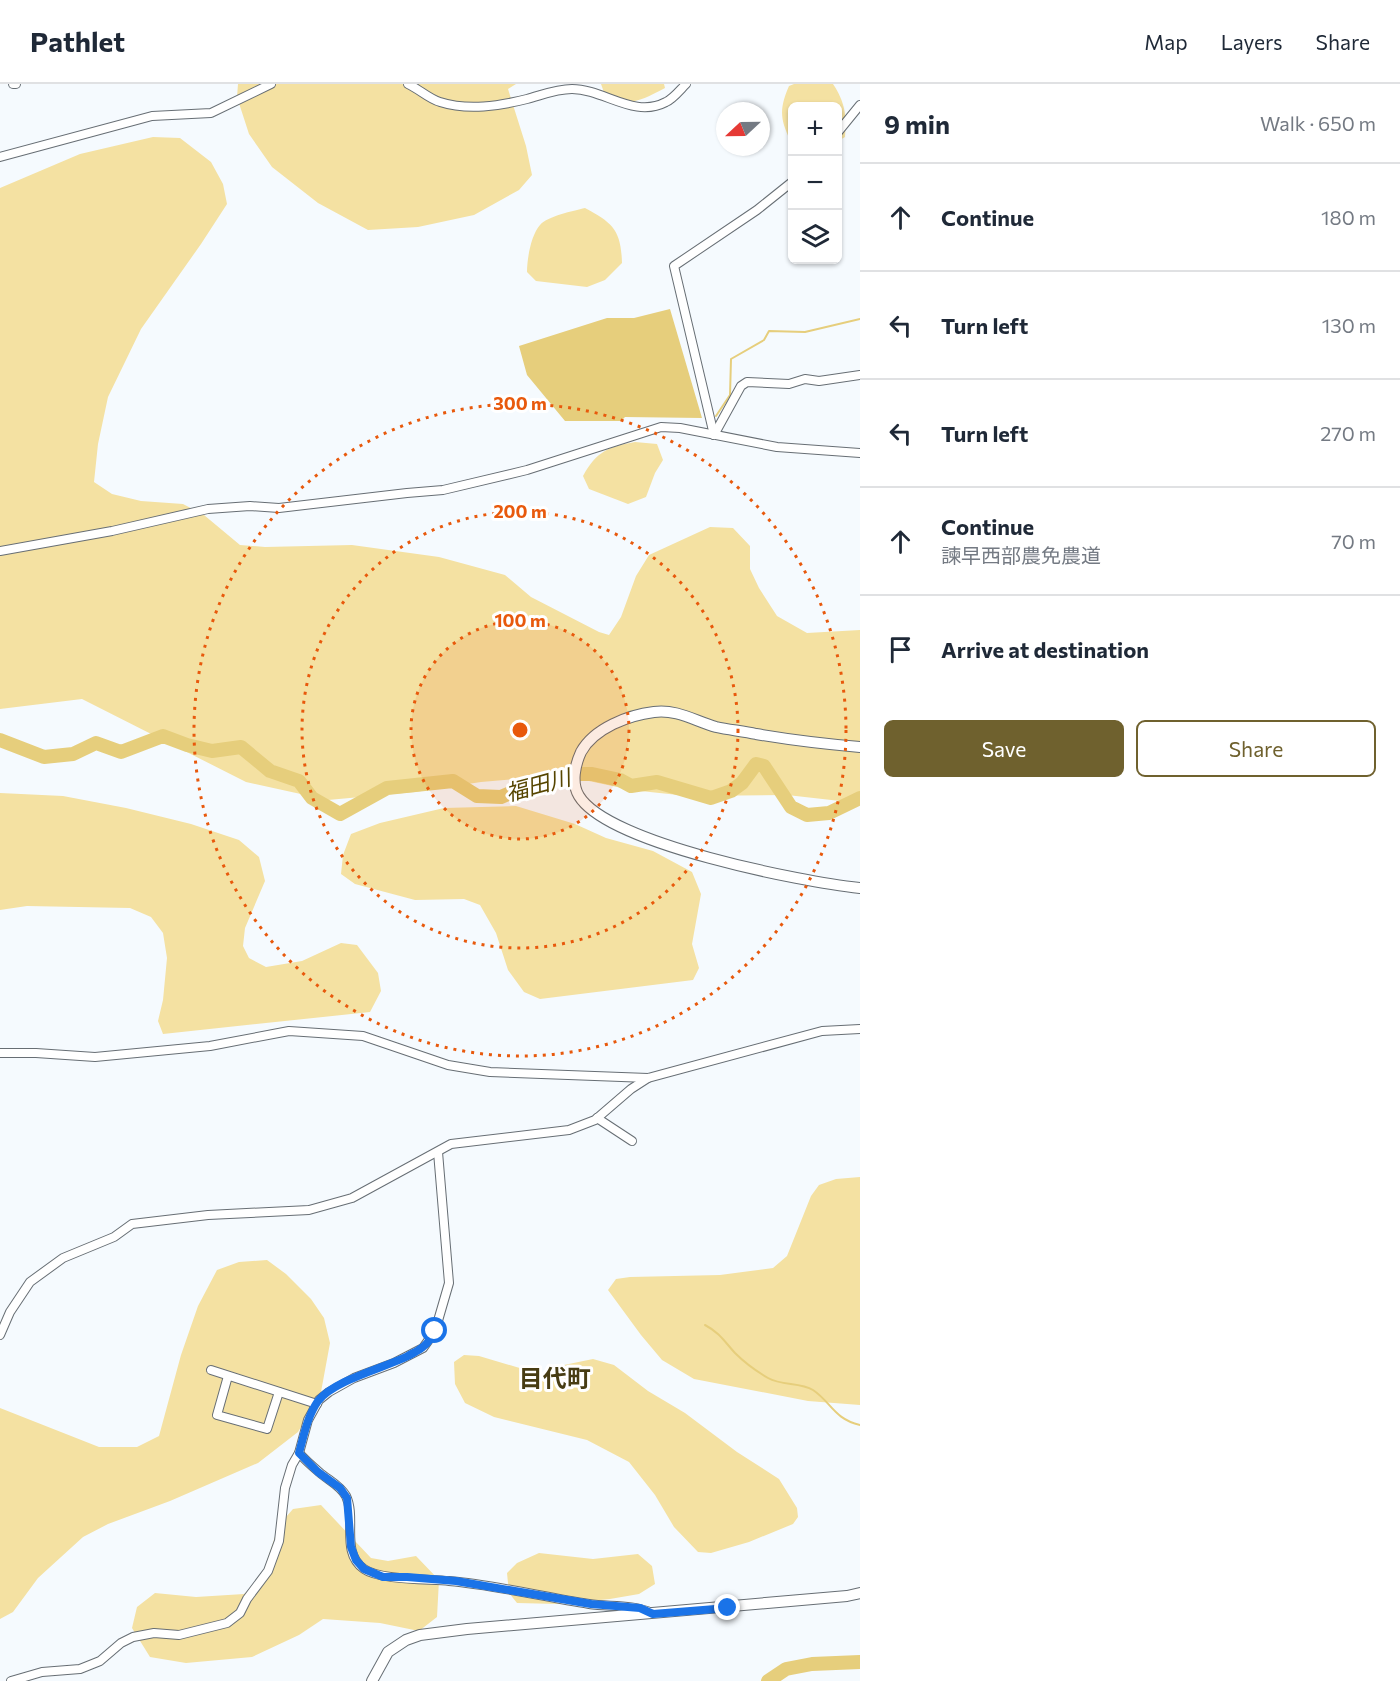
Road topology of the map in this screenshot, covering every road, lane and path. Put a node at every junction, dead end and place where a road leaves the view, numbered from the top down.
1 (271, 84) edge
2 (408, 84) edge
3 (686, 84) edge
4 (858, 109) edge
5 (842, 127) edge
6 (0, 157) edge
7 (788, 185) edge
8 (860, 375) edge
9 (714, 435) junction
10 (860, 453) edge
11 (0, 551) edge
12 (860, 747) edge
13 (860, 888) edge
14 (860, 1029) edge
15 (0, 1053) edge
16 (648, 1078) junction
17 (597, 1118) junction
18 (632, 1141) dead end
19 (438, 1152) junction
20 (5, 1313) edge
21 (0, 1335) edge
22 (211, 1370) dead end
23 (228, 1376) junction
24 (279, 1392) junction
25 (317, 1404) junction
26 (299, 1453) junction
27 (860, 1593) edge
28 (653, 1614) junction
29 (11, 1681) edge
30 (372, 1681) edge

1 - 6 street
2 - 3 street
4 - 5 street
7 - 9 street
8 - 9 street
9 - 10 street
9 - 11 street
12 - 13 street
14 - 16 street
15 - 16 street
16 - 17 street
17 - 18 street
17 - 19 street
19 - 20 street
19 - 25 street
20 - 21 street
22 - 23 street
23 - 24 street
23 - 24 street
24 - 25 street
25 - 26 street
26 - 28 street
26 - 29 street
27 - 28 street
28 - 30 street

